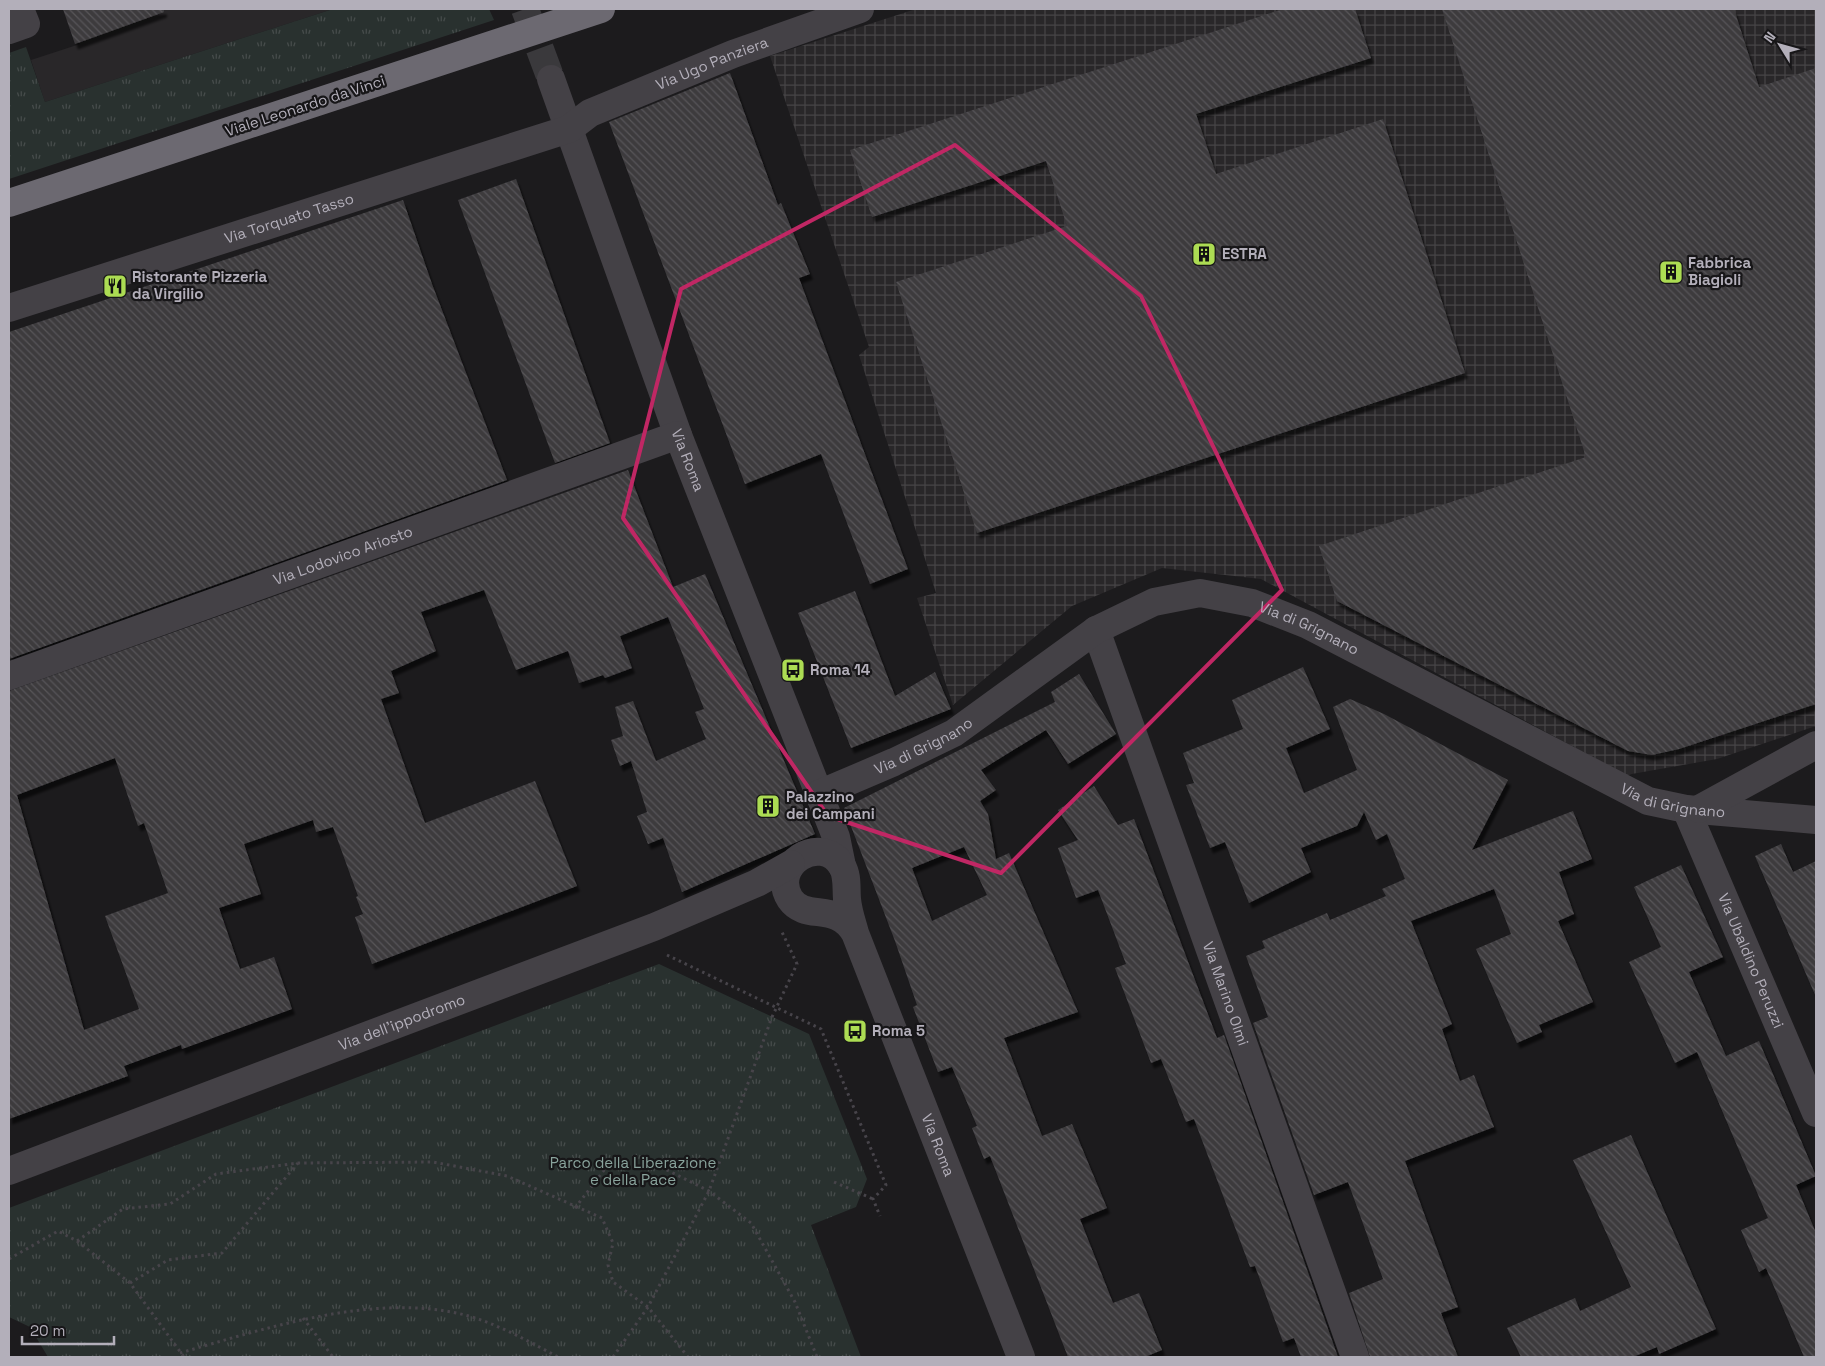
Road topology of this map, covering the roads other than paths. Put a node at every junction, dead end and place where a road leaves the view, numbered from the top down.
1 (601, 9) edge
2 (860, 9) edge
3 (551, 79) tunnel mouth
4 (569, 129) junction
5 (9, 203) edge
6 (9, 308) edge
7 (678, 435) junction
8 (1096, 630) junction
9 (9, 676) edge
10 (1816, 745) edge
11 (819, 794) junction
12 (1692, 809) junction
13 (1816, 820) edge
14 (837, 861) junction
15 (791, 864) junction
16 (822, 912) junction
17 (855, 933) junction
18 (1816, 1113) edge
19 (9, 1171) edge
20 (1021, 1357) edge
21 (1356, 1357) edge

1 - 5 highway, Viale Leonardo da Vinci
2 - 4 street, Via Ugo Panziera
3 - 4 street, Via Roma
4 - 6 street, Via Torquato Tasso
4 - 7 street, Via Roma
7 - 9 street, Via Lodovico Ariosto
7 - 11 street, Via Roma
8 - 11 street, Via di Grignano
8 - 12 street, Via di Grignano
8 - 21 street, Via Marino Olmi
10 - 12 street
11 - 14 street, Via Roma
12 - 13 street, Via di Grignano
12 - 18 street, Via Ubaldino Peruzzi
14 - 15 street
14 - 16 street
14 - 17 street, Via Roma
15 - 16 street, Via Roma
15 - 19 street, Via dell'ippodromo
16 - 17 street, Via Roma
17 - 20 street, Via Roma

